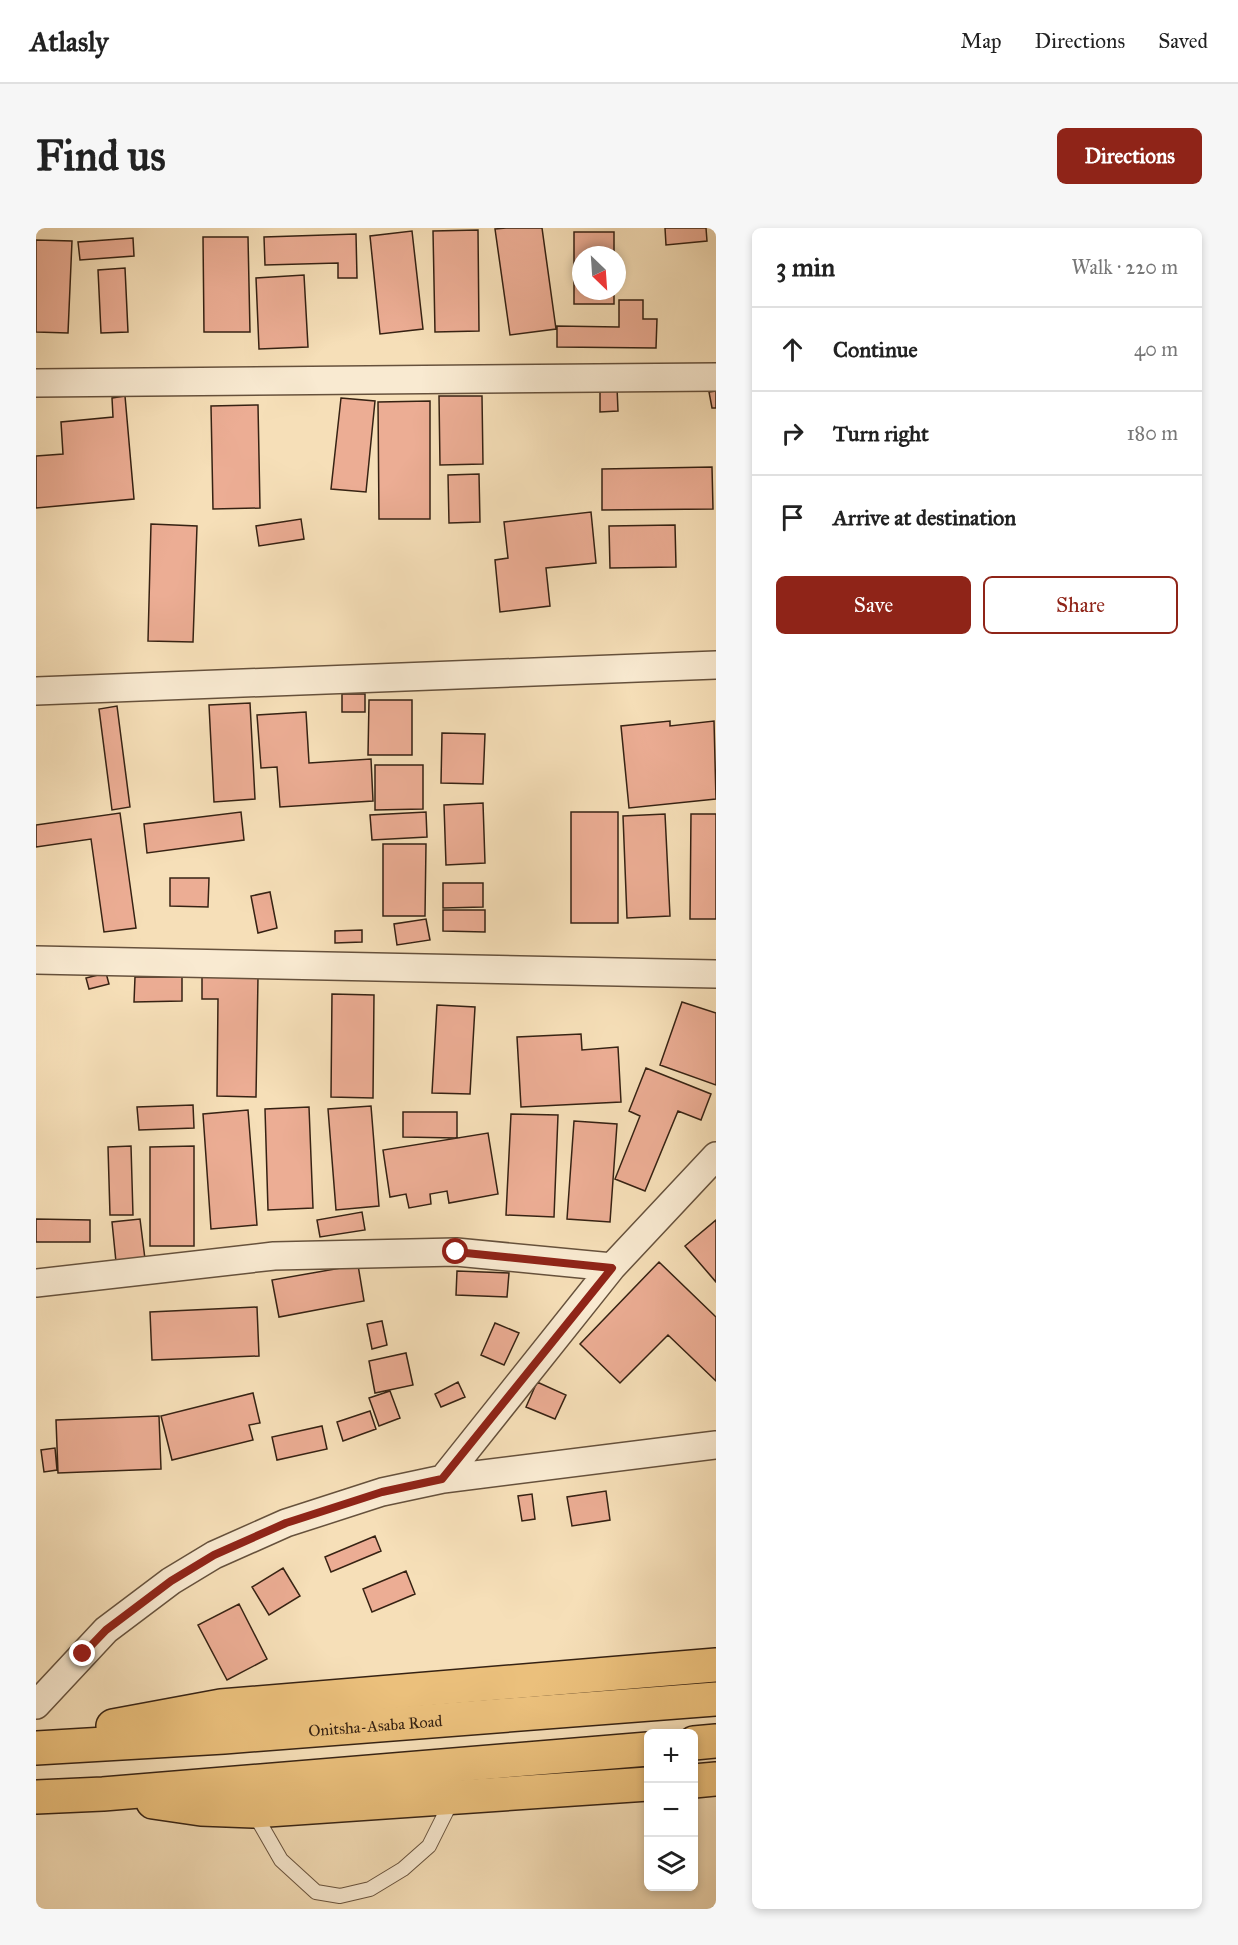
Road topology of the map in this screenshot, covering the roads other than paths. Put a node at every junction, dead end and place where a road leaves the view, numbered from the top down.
1 (716, 378) edge
2 (36, 383) edge
3 (716, 665) edge
4 (36, 691) edge
5 (36, 960) edge
6 (716, 974) edge
7 (716, 1156) edge
8 (612, 1268) junction
9 (36, 1283) edge
10 (716, 1445) edge
11 (442, 1479) junction
12 (716, 1665) edge
13 (716, 1699) edge
14 (36, 1705) edge
15 (716, 1741) edge
16 (698, 1743) edge
17 (75, 1745) junction
18 (36, 1748) edge
19 (644, 1749) edge
20 (716, 1779) edge
21 (698, 1781) edge
22 (644, 1784) edge
23 (103, 1794) junction
24 (36, 1797) edge
25 (453, 1798) junction
26 (253, 1811) junction

1 - 2 street
3 - 4 street
5 - 6 street
7 - 8 street
8 - 9 street
8 - 11 street
10 - 11 street
11 - 14 street
12 - 17 highway
13 - 17 highway, Onitsha-Asaba Road
15 - 16 highway
17 - 18 highway, Onitsha-Asaba Road
19 - 23 highway
20 - 21 highway
22 - 25 highway
23 - 24 highway
23 - 26 highway
25 - 26 highway
25 - 26 lane

